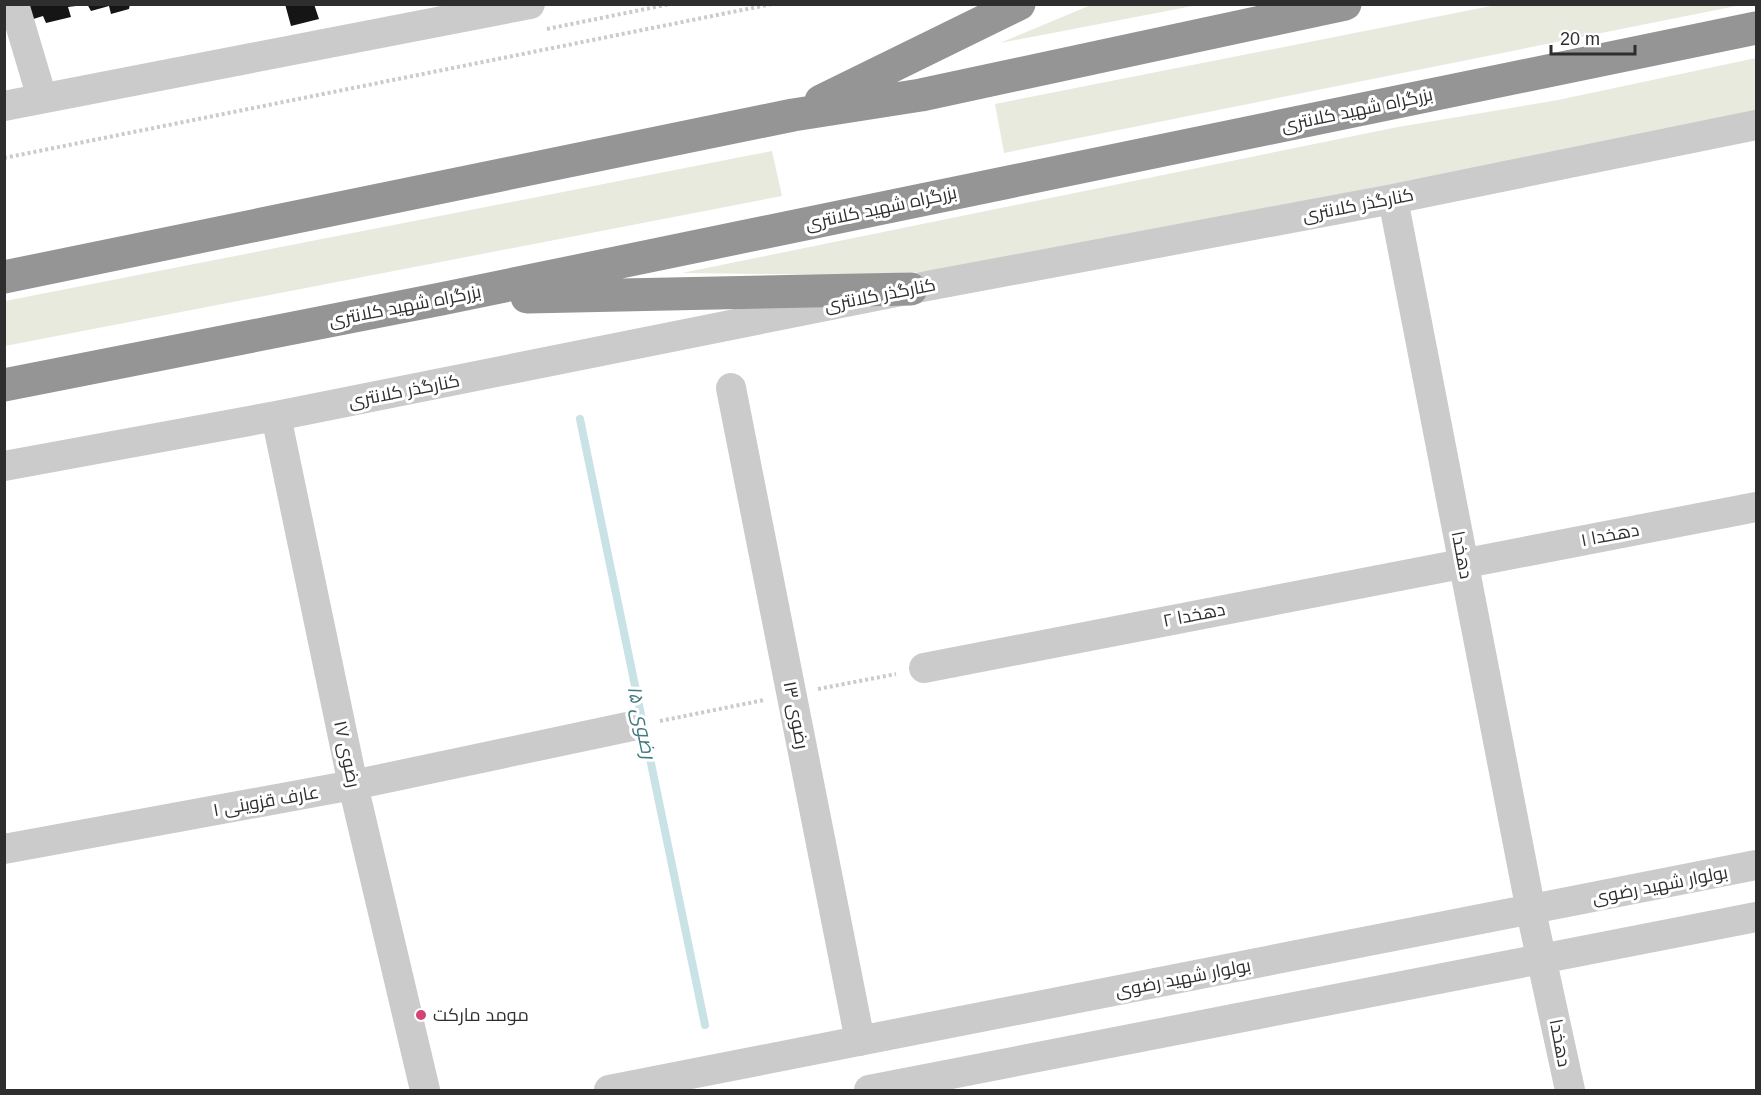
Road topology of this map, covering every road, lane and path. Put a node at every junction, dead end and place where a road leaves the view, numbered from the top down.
1 (14, 4) edge
2 (530, 4) edge
3 (772, 4) edge
4 (1019, 4) edge
5 (1302, 4) edge
6 (1346, 4) edge
7 (1252, 23) junction
8 (1756, 28) edge
9 (42, 98) junction
10 (4, 106) edge
11 (793, 115) junction
12 (1756, 125) edge
13 (4, 158) edge
14 (1393, 199) junction
15 (4, 278) edge
16 (911, 289) junction
17 (441, 299) junction
18 (4, 385) edge
19 (731, 388) dead end
20 (276, 416) junction
21 (4, 466) edge
22 (1756, 507) edge
23 (1464, 563) junction
24 (924, 668) dead end
25 (632, 726) dead end
26 (353, 785) junction
27 (4, 849) edge
28 (1756, 865) edge
29 (1531, 911) junction
30 (1756, 917) edge
31 (1543, 959) junction
32 (860, 1041) junction
33 (425, 1090) edge
34 (609, 1090) edge
35 (871, 1090) edge
36 (1570, 1090) edge

1 - 9 street
2 - 9 street
3 - 13 path
4 - 11 highway
5 - 7 street
6 - 7 highway
7 - 11 highway
8 - 17 highway, بزرگراه شهید کلانتری
9 - 10 street
11 - 15 highway
12 - 14 street, کنارگذر کلانتری
14 - 16 street, کنارگذر کلانتری
14 - 23 street, دهخدا
16 - 17 highway
16 - 20 street, کنارگذر کلانتری
17 - 18 highway, بزرگراه شهید کلانتری
19 - 32 street, رضوی ۱۳
20 - 21 street, کنارگذر کلانتری
20 - 26 street, رضوی ۱۷
22 - 23 street, دهخدا ۱
23 - 24 street, دهخدا ۲
23 - 29 street, دهخدا
25 - 26 street, عارف قزوینی ۱
26 - 27 street, عارف قزوینی ۱
26 - 33 street, رضوی ۱۷
28 - 29 street, بولوار شهید رضوی
29 - 31 street, دهخدا
29 - 32 street, بولوار شهید رضوی
30 - 31 street
31 - 35 street
31 - 36 street, دهخدا
32 - 34 street, بولوار شهید رضوی

